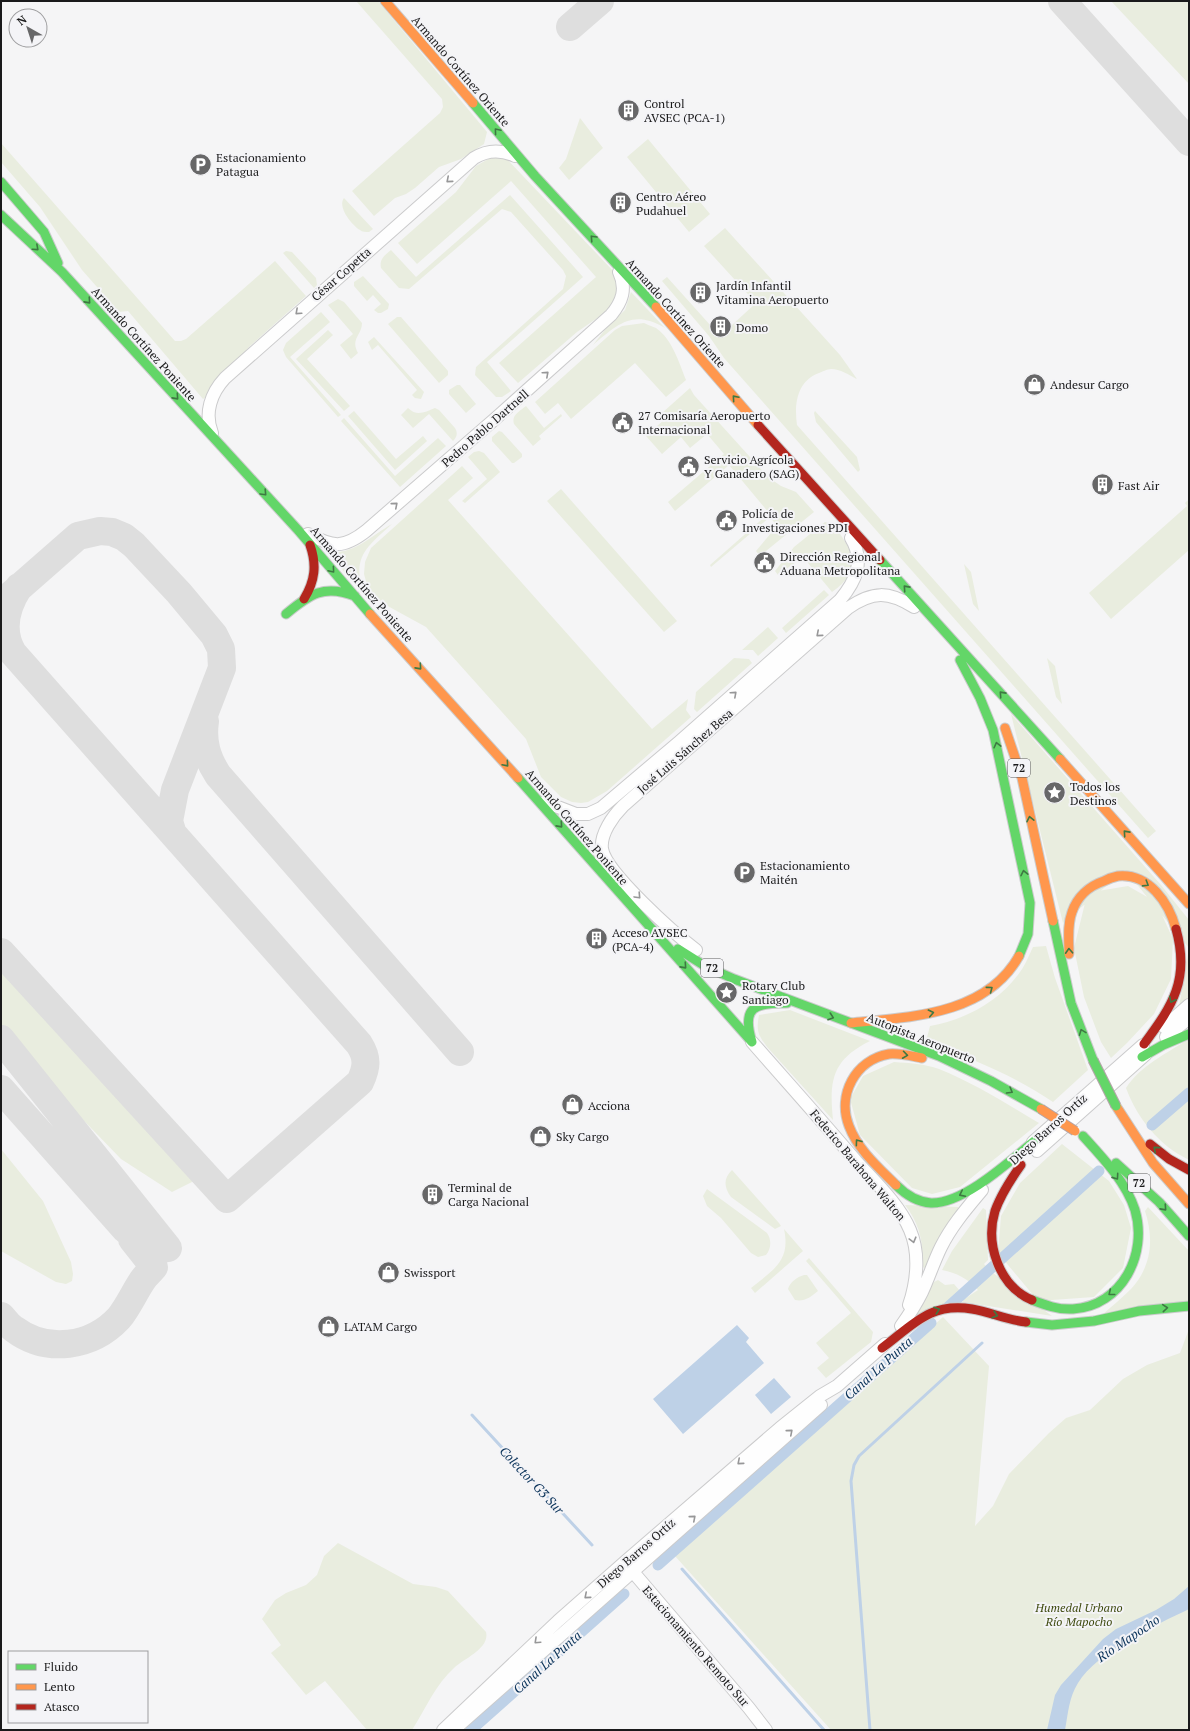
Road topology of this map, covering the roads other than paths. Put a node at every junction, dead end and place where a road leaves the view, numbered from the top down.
1 (385, 1) edge
2 (523, 161) junction
3 (1, 182) edge
4 (1, 215) edge
5 (611, 258) junction
6 (62, 272) junction
7 (218, 444) junction
8 (821, 494) junction
9 (298, 530) junction
10 (308, 541) junction
11 (355, 596) junction
12 (304, 600) junction
13 (286, 614) dead end
14 (933, 619) junction
15 (951, 638) junction
16 (989, 693) dead end
17 (1001, 717) dead end
18 (534, 796) junction
19 (1189, 904) edge
20 (639, 916) junction
21 (727, 976) junction
22 (794, 1004) junction
23 (1071, 1004) junction
24 (1189, 1005) edge
25 (1189, 1018) edge
26 (851, 1023) junction
27 (1189, 1034) edge
28 (752, 1042) junction
29 (1144, 1044) junction
30 (1142, 1058) junction
31 (978, 1074) junction
32 (1125, 1121) junction
33 (1083, 1136) junction
34 (1038, 1138) junction
35 (1021, 1165) junction
36 (1189, 1170) edge
37 (1189, 1204) edge
38 (1189, 1236) edge
39 (930, 1273) junction
40 (1189, 1306) edge
41 (900, 1328) junction
42 (882, 1348) junction
43 (837, 1386) junction
44 (626, 1561) junction
45 (632, 1572) junction
46 (443, 1730) edge
47 (454, 1730) edge
48 (766, 1730) edge

2 -> 1 main road, Armando Cortínez Oriente
5 -> 2 main road, Armando Cortínez Oriente
2 -> 7 street, César Copetta
3 - 6 main road, Armando Cortínez Poniente
4 -> 6 main road, Armando Cortínez Poniente
8 -> 5 main road, Armando Cortínez Oriente
9 -> 5 street, Pedro Pablo Dartnell
6 -> 7 main road, Armando Cortínez Poniente
7 -> 9 main road, Armando Cortínez Poniente
14 -> 8 main road, Armando Cortínez Oriente
18 -> 8 street, José Luis Sánchez Besa
9 - 10 main road, Armando Cortínez Poniente
10 -> 11 main road, Armando Cortínez Poniente
10 - 12 main road
11 - 12 main road
11 -> 18 main road, Armando Cortínez Poniente
12 - 13 main road
14 - 15 main road, Armando Cortínez Oriente
14 -> 21 street, José Luis Sánchez Besa
26 -> 14 main road
15 - 16 main road
19 -> 15 main road
23 -> 17 main road, 72
18 -> 20 main road, Armando Cortínez Poniente
20 - 21 main road, Autopista Aeropuerto / 72
20 -> 28 main road
21 - 22 main road, Autopista Aeropuerto / 72
22 -> 26 main road, Autopista Aeropuerto / 72
22 - 28 main road
23 -> 29 main road
32 -> 23 main road, 72, bridge
24 - 29 street, Diego Barros Ortíz
25 - 30 street, Diego Barros Ortíz
26 - 31 main road, Autopista Aeropuerto / 72
27 - 30 main road
28 -> 41 street, Federico Barahona Walton
29 - 34 street, Diego Barros Ortíz
30 - 35 street, Diego Barros Ortíz
31 -> 33 main road, Autopista Aeropuerto / 72, bridge
34 -> 31 main road
36 -> 32 main road
32 - 37 main road, 72
33 -> 35 main road
33 -> 38 main road, Autopista Aeropuerto / 72
34 - 39 street, Diego Barros Ortíz
35 - 39 street, Diego Barros Ortíz
39 - 41 street, Diego Barros Ortíz
42 -> 40 main road
41 - 42 street, Diego Barros Ortíz
42 - 43 street, Diego Barros Ortíz
43 -> 44 street, Diego Barros Ortíz
45 -> 43 street, Diego Barros Ortíz
44 - 45 street, Estacionamiento Remoto Sur
44 -> 46 street, Diego Barros Ortíz
45 - 47 street, Diego Barros Ortíz
45 - 48 street, Estacionamiento Remoto Sur

